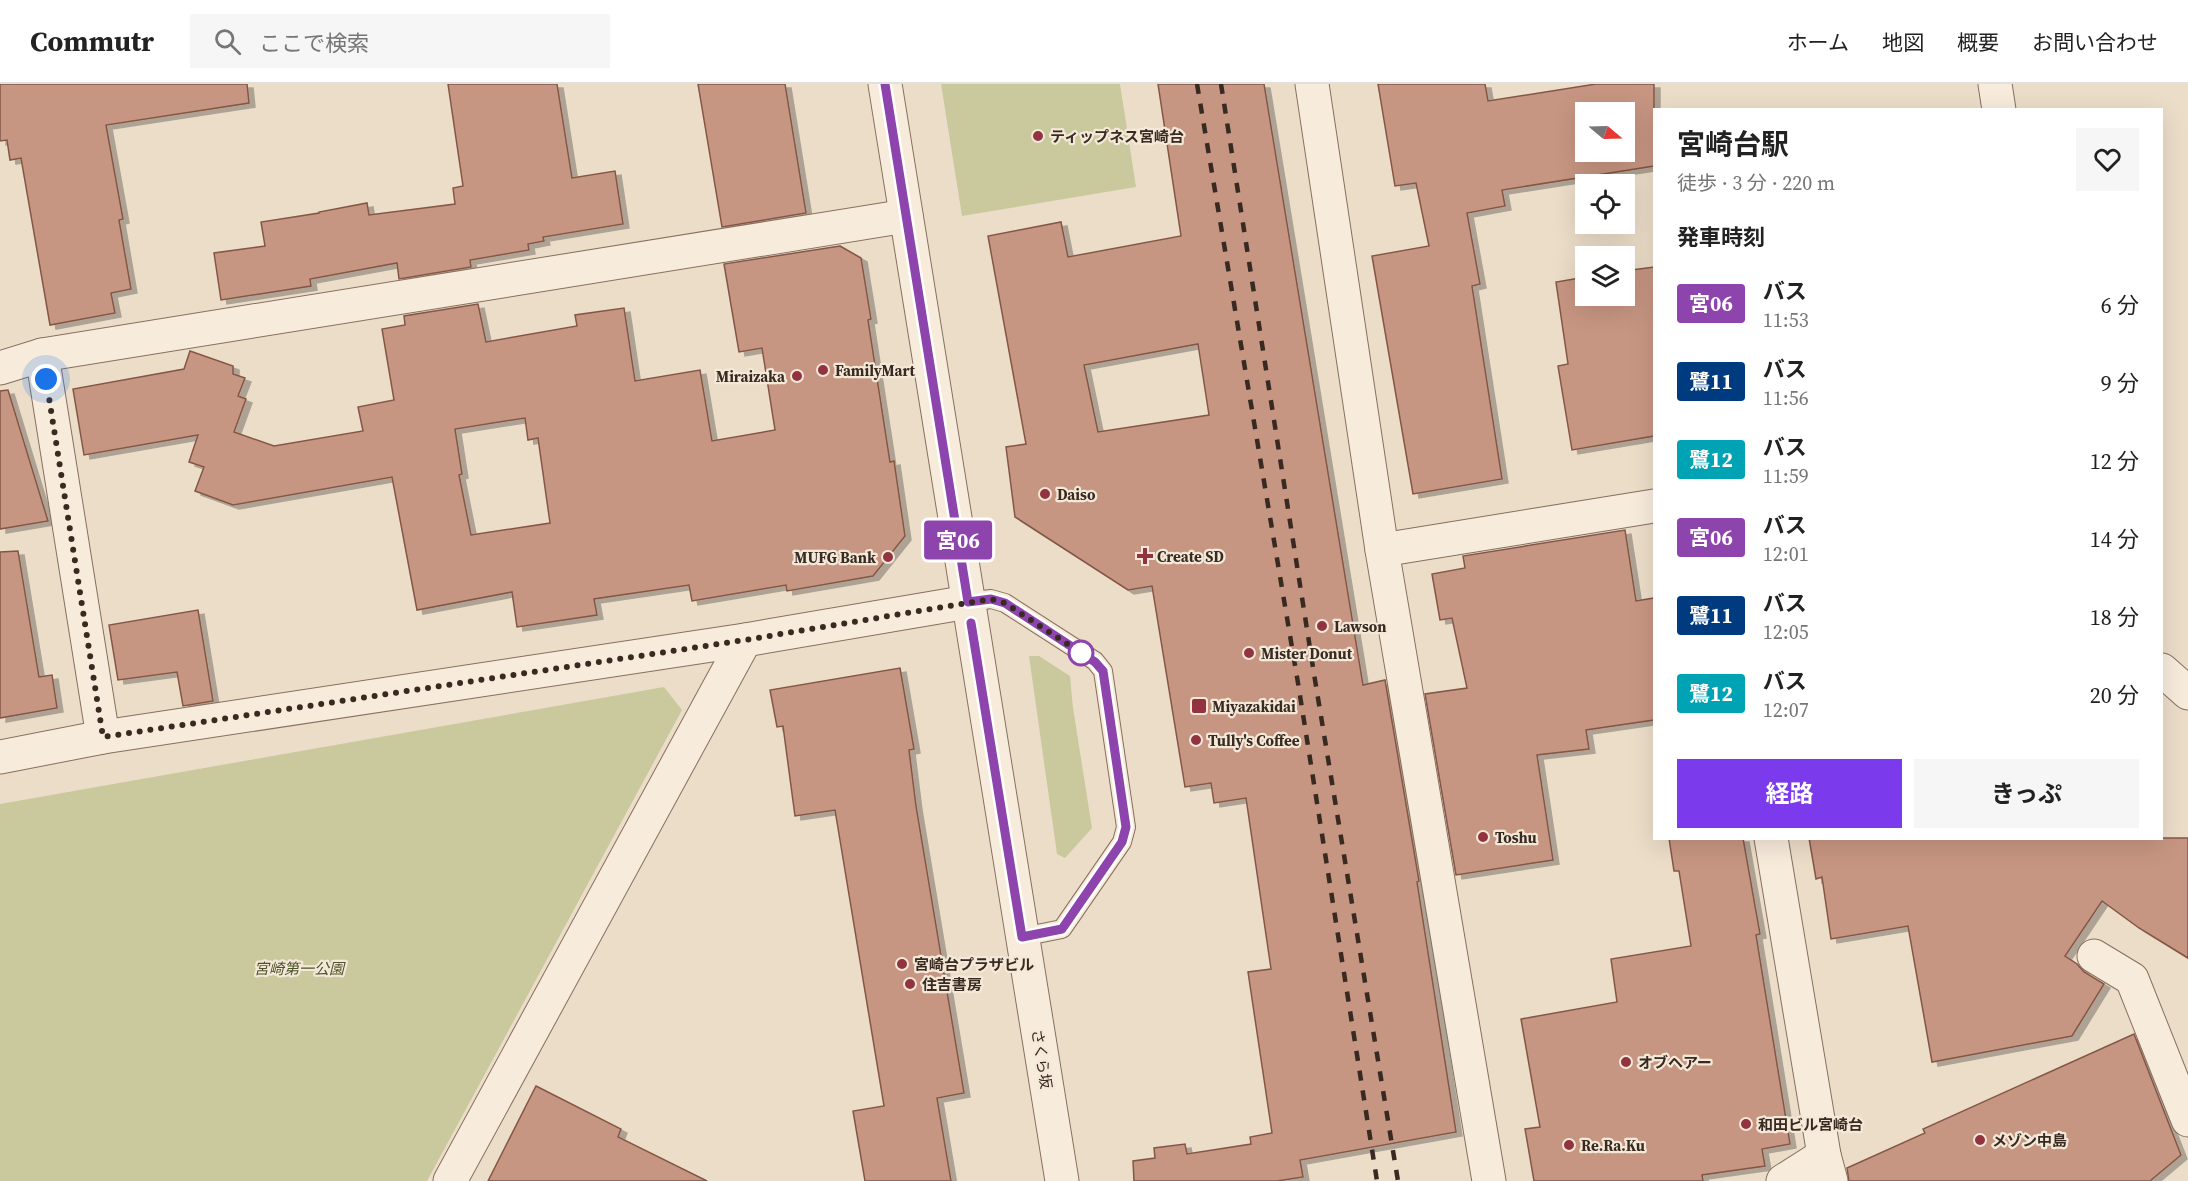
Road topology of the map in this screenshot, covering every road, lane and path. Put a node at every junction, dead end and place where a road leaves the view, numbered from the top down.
1 (885, 84) edge
2 (1312, 84) edge
3 (1995, 84) edge
4 (1999, 108) edge
5 (906, 216) junction
6 (42, 355) junction
7 (0, 368) edge
8 (1653, 506) edge
9 (1382, 550) junction
10 (968, 602) junction
11 (745, 640) junction
12 (2163, 671) edge
13 (2188, 693) edge
14 (103, 737) junction
15 (0, 757) edge
16 (1772, 840) edge
17 (1022, 937) junction
18 (2094, 956) dead end
19 (2188, 1120) edge
20 (1827, 1168) edge
21 (450, 1181) edge
22 (1062, 1181) edge
23 (1489, 1181) edge
24 (1783, 1181) edge

1 - 5 street, さくら坂
2 - 9 street
3 - 4 street
5 - 6 street
5 - 10 street, さくら坂
6 - 7 street
6 - 14 street
8 - 9 street
9 - 23 street
10 - 11 street
10 - 17 street, さくら坂
10 - 17 lane
11 - 14 street
11 - 21 street
12 - 13 street
14 - 15 street
16 - 20 street
17 - 22 street, さくら坂
18 - 19 street
20 - 24 street

